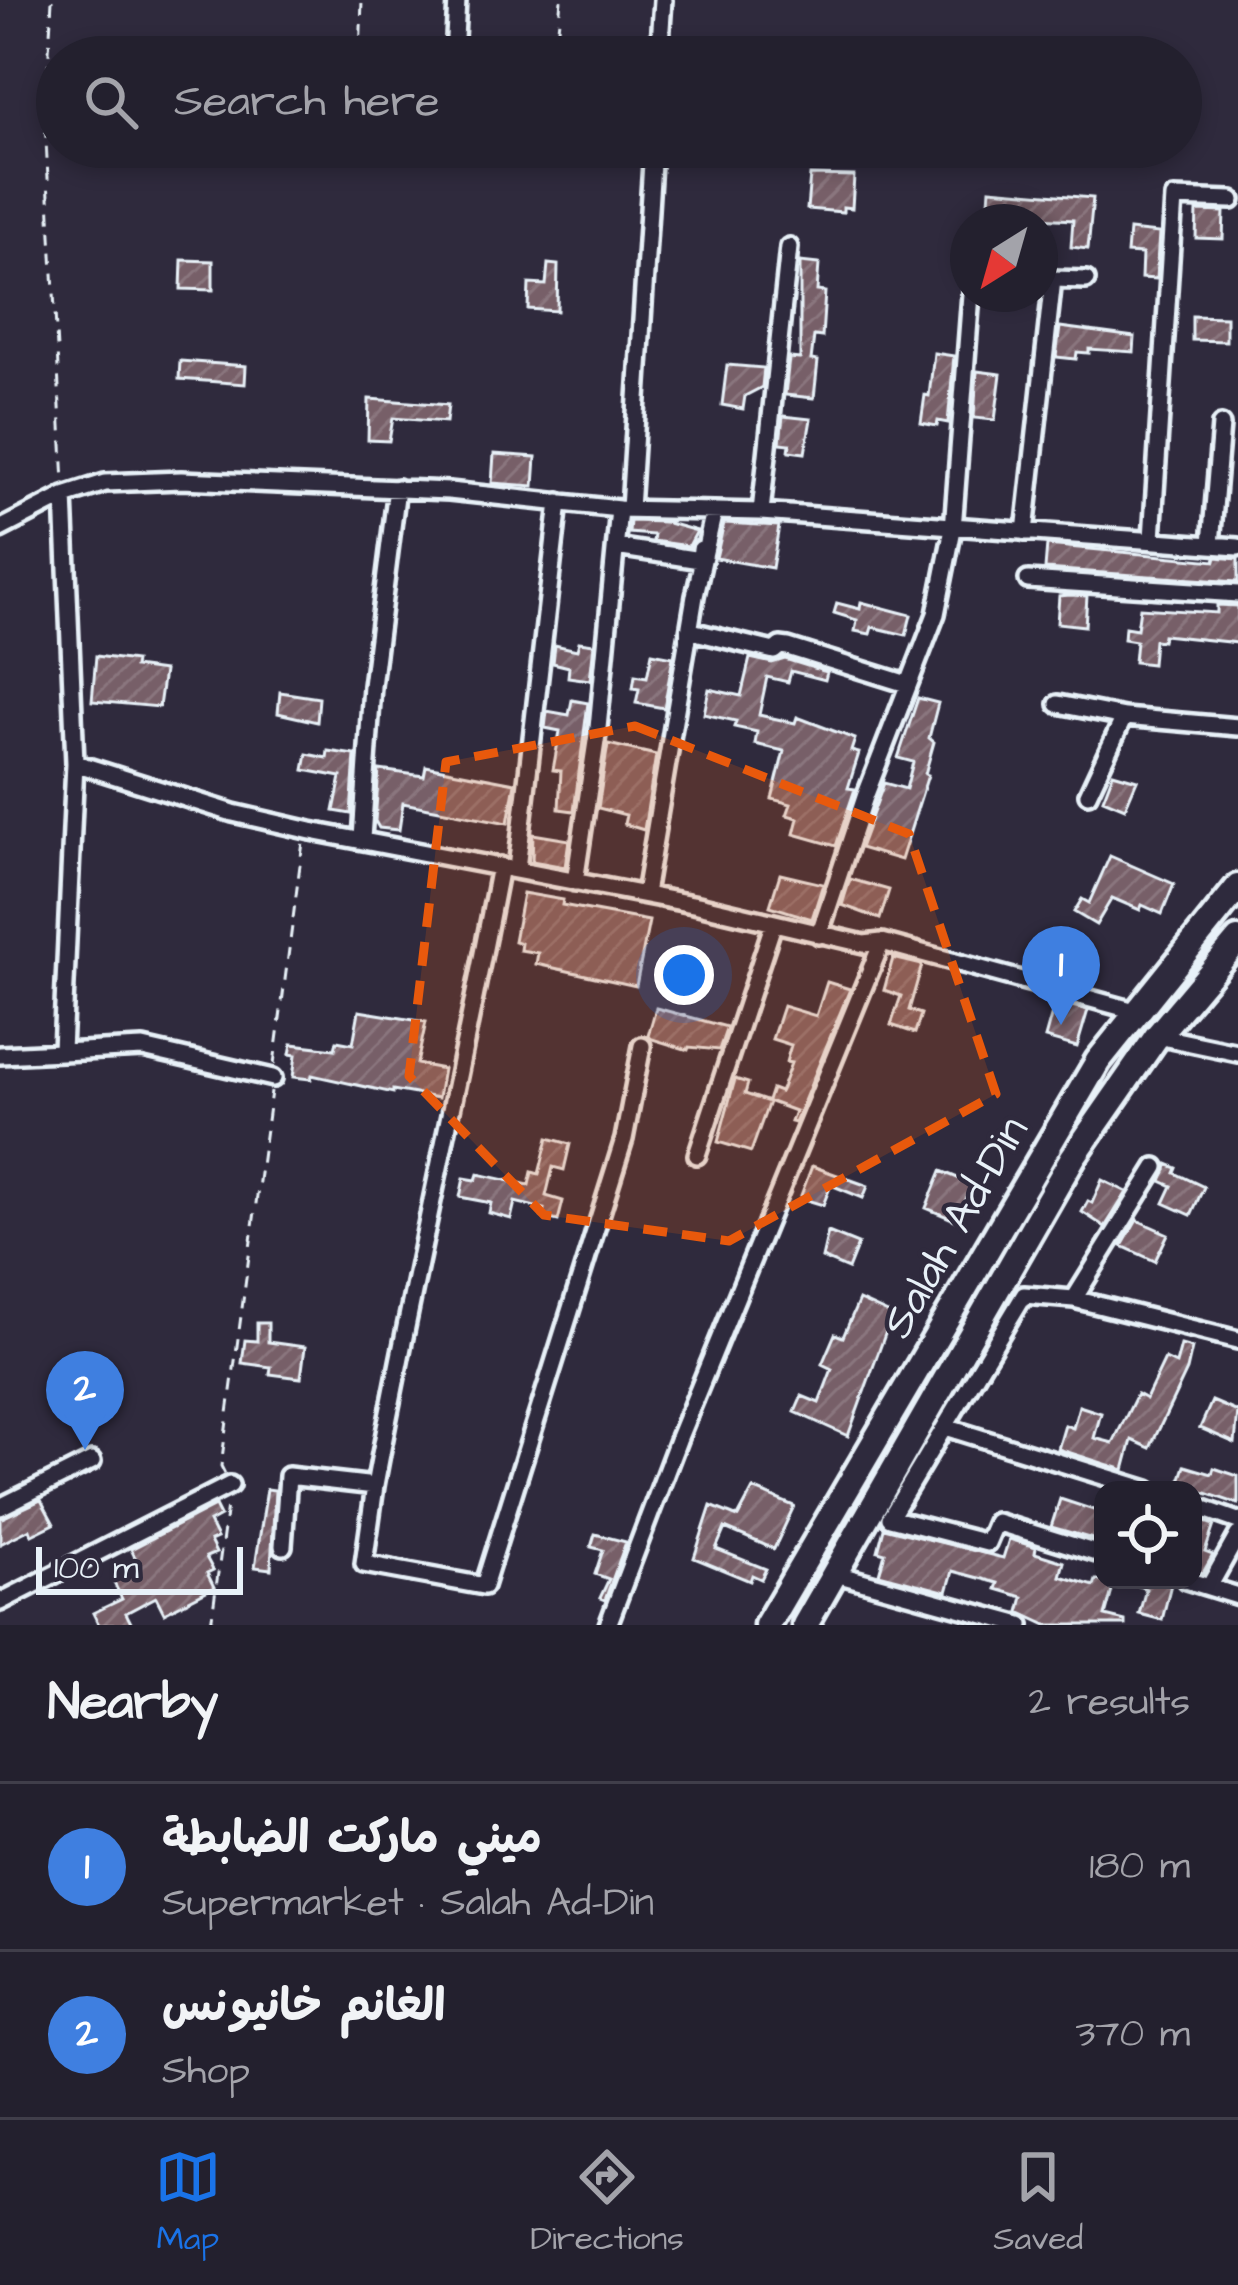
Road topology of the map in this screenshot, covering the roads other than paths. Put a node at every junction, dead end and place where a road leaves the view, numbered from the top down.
1 (457, 0) edge
2 (663, 0) edge
3 (455, 36) edge
4 (660, 36) edge
5 (652, 168) edge
6 (1232, 200) dead end
7 (789, 247) dead end
8 (1058, 279) edge
9 (1085, 280) dead end
10 (970, 312) edge
11 (1044, 312) edge
12 (1221, 425) dead end
13 (397, 488) junction
14 (64, 496) junction
15 (559, 502) junction
16 (625, 509) junction
17 (711, 511) junction
18 (761, 512) junction
19 (0, 529) edge
20 (953, 529) junction
21 (1025, 532) junction
22 (1152, 539) junction
23 (1211, 544) junction
24 (616, 547) junction
25 (1238, 547) edge
26 (1028, 580) dead end
27 (1238, 594) edge
28 (691, 631) junction
29 (907, 684) junction
30 (1058, 704) dead end
31 (1124, 717) junction
32 (1238, 727) edge
33 (75, 763) junction
34 (1088, 794) dead end
35 (362, 839) junction
36 (508, 868) junction
37 (575, 882) junction
38 (1238, 887) edge
39 (644, 894) junction
40 (773, 926) junction
41 (819, 935) junction
42 (1238, 940) edge
43 (882, 942) junction
44 (1136, 1011) junction
45 (1157, 1036) junction
46 (642, 1046) dead end
47 (62, 1050) junction
48 (1238, 1053) edge
49 (0, 1055) edge
50 (273, 1078) road end
51 (697, 1155) dead end
52 (1156, 1167) dead end
53 (1074, 1299) junction
54 (1238, 1340) edge
55 (945, 1427) junction
56 (92, 1461) dead end
57 (1119, 1481) edge
58 (230, 1485) road end
59 (375, 1486) junction
60 (0, 1507) edge
61 (1202, 1508) edge
62 (1238, 1520) edge
63 (1238, 1535) edge
64 (283, 1546) dead end
65 (1094, 1552) edge
66 (836, 1574) junction
67 (1202, 1585) edge
68 (1209, 1587) junction
69 (1238, 1596) edge
70 (0, 1602) edge
71 (608, 1625) edge
72 (766, 1625) edge
73 (805, 1625) edge
74 (1021, 1625) edge

1 - 3 street
2 - 4 street
5 - 16 street
6 - 22 street
7 - 18 street
8 - 9 street
10 - 20 street
11 - 21 street
12 - 23 street
13 - 14 street
13 - 15 street
13 - 35 street
14 - 19 street
14 - 33 street
15 - 16 street
15 - 36 street
16 - 17 street
16 - 24 street
17 - 18 street
17 - 24 street
17 - 28 street
18 - 20 street
20 - 21 street
20 - 29 street
21 - 22 street
22 - 23 street
23 - 25 street
24 - 37 street
26 - 27 street
28 - 29 street
28 - 39 street
29 - 41 street
30 - 31 street
31 - 32 street
31 - 34 street
33 - 35 street
33 - 47 street
35 - 36 street
36 - 37 street
36 - 59 street
37 - 39 street
38 - 44 highway, Salah Ad-Din
39 - 40 street
40 - 41 street
40 - 51 street
41 - 43 street
42 - 45 highway, Salah Ad-Din
43 - 44 street
43 - 71 street
44 - 72 highway, Salah Ad-Din
45 - 48 street
45 - 66 highway, Salah Ad-Din
46 - 59 street
47 - 49 street
47 - 50 street
52 - 53 street
53 - 54 street
53 - 55 street
55 - 57 street
55 - 65 street
56 - 60 street
58 - 70 street
59 - 64 street
61 - 62 street
63 - 68 street
66 - 73 highway, Salah Ad-Din
66 - 74 street
67 - 68 street
68 - 69 street

